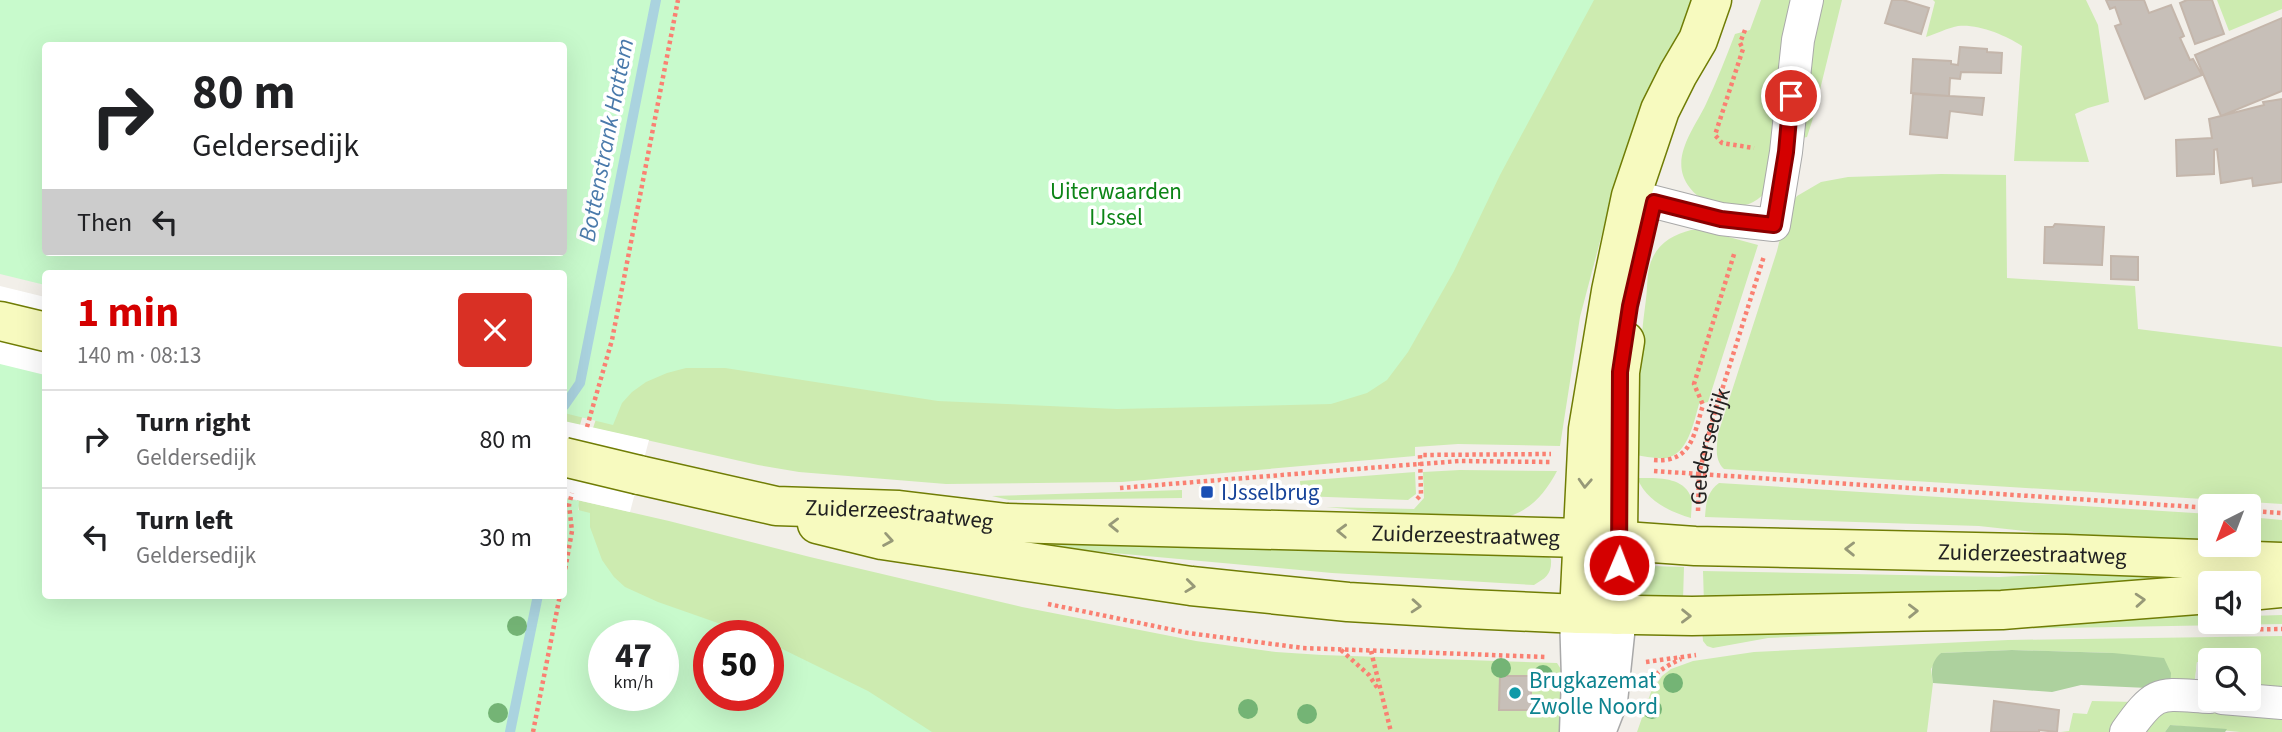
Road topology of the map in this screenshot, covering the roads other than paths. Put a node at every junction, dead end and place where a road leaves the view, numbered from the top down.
1 (1712, 0) edge
2 (1807, 0) edge
3 (1642, 199) junction
4 (0, 321) edge
5 (42, 331) edge
6 (567, 458) edge
7 (776, 506) junction
8 (1581, 538) junction
9 (1620, 541) junction
10 (2282, 562) edge
11 (2282, 588) edge
12 (2261, 590) edge
13 (2198, 595) edge
14 (1579, 614) junction
15 (1617, 615) junction
16 (2198, 696) edge
17 (2261, 701) edge
18 (2282, 703) edge
19 (1579, 732) edge
20 (1597, 732) edge
21 (2126, 732) edge

1 - 3 main road
2 - 3 street
3 -> 8 main road
3 - 9 main road
4 - 5 main road
6 - 7 main road, Zuiderzeestraatweg, bridge
8 -> 7 main road, Zuiderzeestraatweg
7 -> 14 main road, Zuiderzeestraatweg
8 - 9 main road, Zuiderzeestraatweg
8 - 14 main road
10 -> 9 main road, Zuiderzeestraatweg
9 - 15 main road
11 - 12 main road
15 -> 13 main road, Zuiderzeestraatweg
14 - 15 main road, Zuiderzeestraatweg
14 - 19 street
15 - 20 street
16 - 21 street
17 - 18 street

